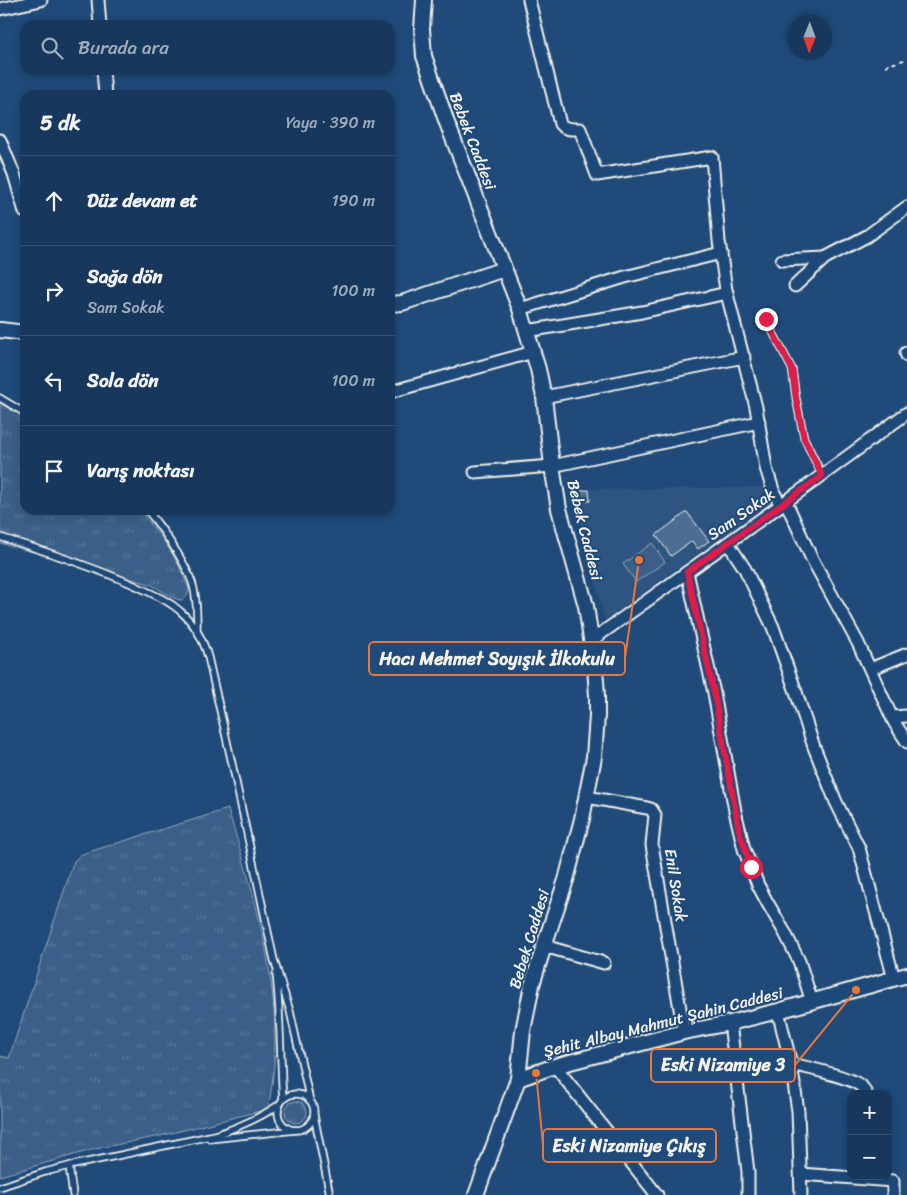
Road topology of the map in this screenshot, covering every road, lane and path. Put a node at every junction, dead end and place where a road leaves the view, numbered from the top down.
1 (40, 0) edge
2 (98, 0) edge
3 (417, 0) edge
4 (424, 0) edge
5 (529, 0) edge
6 (0, 8) edge
7 (100, 20) edge
8 (422, 29) junction
9 (907, 59) edge
10 (885, 66) dead end
11 (103, 75) edge
12 (104, 90) edge
13 (0, 140) edge
14 (20, 195) edge
15 (907, 207) edge
16 (721, 253) junction
17 (825, 258) junction
18 (782, 260) dead end
19 (504, 270) junction
20 (795, 286) dead end
21 (727, 293) junction
22 (395, 304) edge
23 (520, 309) junction
24 (766, 319) dead end
25 (0, 330) edge
26 (527, 331) junction
27 (20, 332) edge
28 (533, 352) junction
29 (744, 357) junction
30 (395, 391) edge
31 (544, 397) junction
32 (0, 398) edge
33 (20, 410) edge
34 (907, 413) edge
35 (759, 422) junction
36 (552, 466) junction
37 (476, 472) dead end
38 (822, 476) junction
39 (783, 504) junction
40 (150, 515) edge
41 (0, 537) edge
42 (728, 542) junction
43 (687, 572) junction
44 (197, 631) junction
45 (592, 640) junction
46 (907, 654) edge
47 (870, 669) junction
48 (907, 716) edge
49 (892, 718) junction
50 (907, 742) edge
51 (587, 797) junction
52 (544, 946) junction
53 (274, 960) junction
54 (604, 963) dead end
55 (900, 977) edge
56 (812, 1002) junction
57 (778, 1011) junction
58 (730, 1023) junction
59 (684, 1032) junction
60 (791, 1064) junction
61 (555, 1066) junction
62 (518, 1079) junction
63 (864, 1090) edge
64 (310, 1101) junction
65 (282, 1102) junction
66 (314, 1115) junction
67 (296, 1130) junction
68 (186, 1142) junction
69 (69, 1166) junction
70 (801, 1174) junction
71 (0, 1187) edge
72 (73, 1195) edge
73 (330, 1195) edge
74 (476, 1195) edge
75 (657, 1195) edge
76 (748, 1195) edge
77 (801, 1195) edge
78 (893, 1195) edge

1 - 6 street
2 - 7 street
3 - 8 street
4 - 8 street, Bebek Caddesi
5 - 16 street
8 - 19 street, Bebek Caddesi
9 - 10 path
11 - 12 street
13 - 14 street
15 - 17 street
16 - 21 street
16 - 23 street
17 - 18 street
17 - 20 street
19 - 22 street
19 - 23 street, Bebek Caddesi
21 - 26 street
21 - 29 street
23 - 26 street, Bebek Caddesi
24 - 38 lane
25 - 27 street
26 - 28 street, Bebek Caddesi
28 - 30 street
28 - 31 street, Bebek Caddesi
29 - 31 street
29 - 35 street
31 - 36 street, Bebek Caddesi
32 - 33 lane
34 - 38 street, Sam Sokak
35 - 36 street
35 - 39 street
36 - 37 street
36 - 45 street, Bebek Caddesi
38 - 39 street, Sam Sokak
39 - 42 street, Sam Sokak
39 - 47 street
40 - 44 lane
41 - 44 lane
42 - 43 street, Sam Sokak
42 - 55 street
43 - 45 street, Sam Sokak
43 - 56 street
44 - 53 lane
45 - 51 street, Bebek Caddesi
46 - 47 street
47 - 49 street
48 - 49 street
49 - 50 street
51 - 52 street, Bebek Caddesi
51 - 59 street, Enil Sokak
52 - 54 street
52 - 62 street, Bebek Caddesi
53 - 64 lane
53 - 65 lane
55 - 56 street, Şehit Albay Mahmut Şahin Caddesi
56 - 57 street, Şehit Albay Mahmut Şahin Caddesi
57 - 58 street, Şehit Albay Mahmut Şahin Caddesi
57 - 60 street
58 - 59 street, Şehit Albay Mahmut Şahin Caddesi
58 - 76 street
59 - 61 street, Şehit Albay Mahmut Şahin Caddesi
60 - 63 street
60 - 70 street
61 - 62 street, Şehit Albay Mahmut Şahin Caddesi
61 - 75 street
62 - 74 street
64 - 65 lane
64 - 66 lane
65 - 67 lane
65 - 68 lane
66 - 67 lane
66 - 73 lane
67 - 68 lane
68 - 69 lane
69 - 71 lane
69 - 72 lane
70 - 77 street
70 - 78 street

